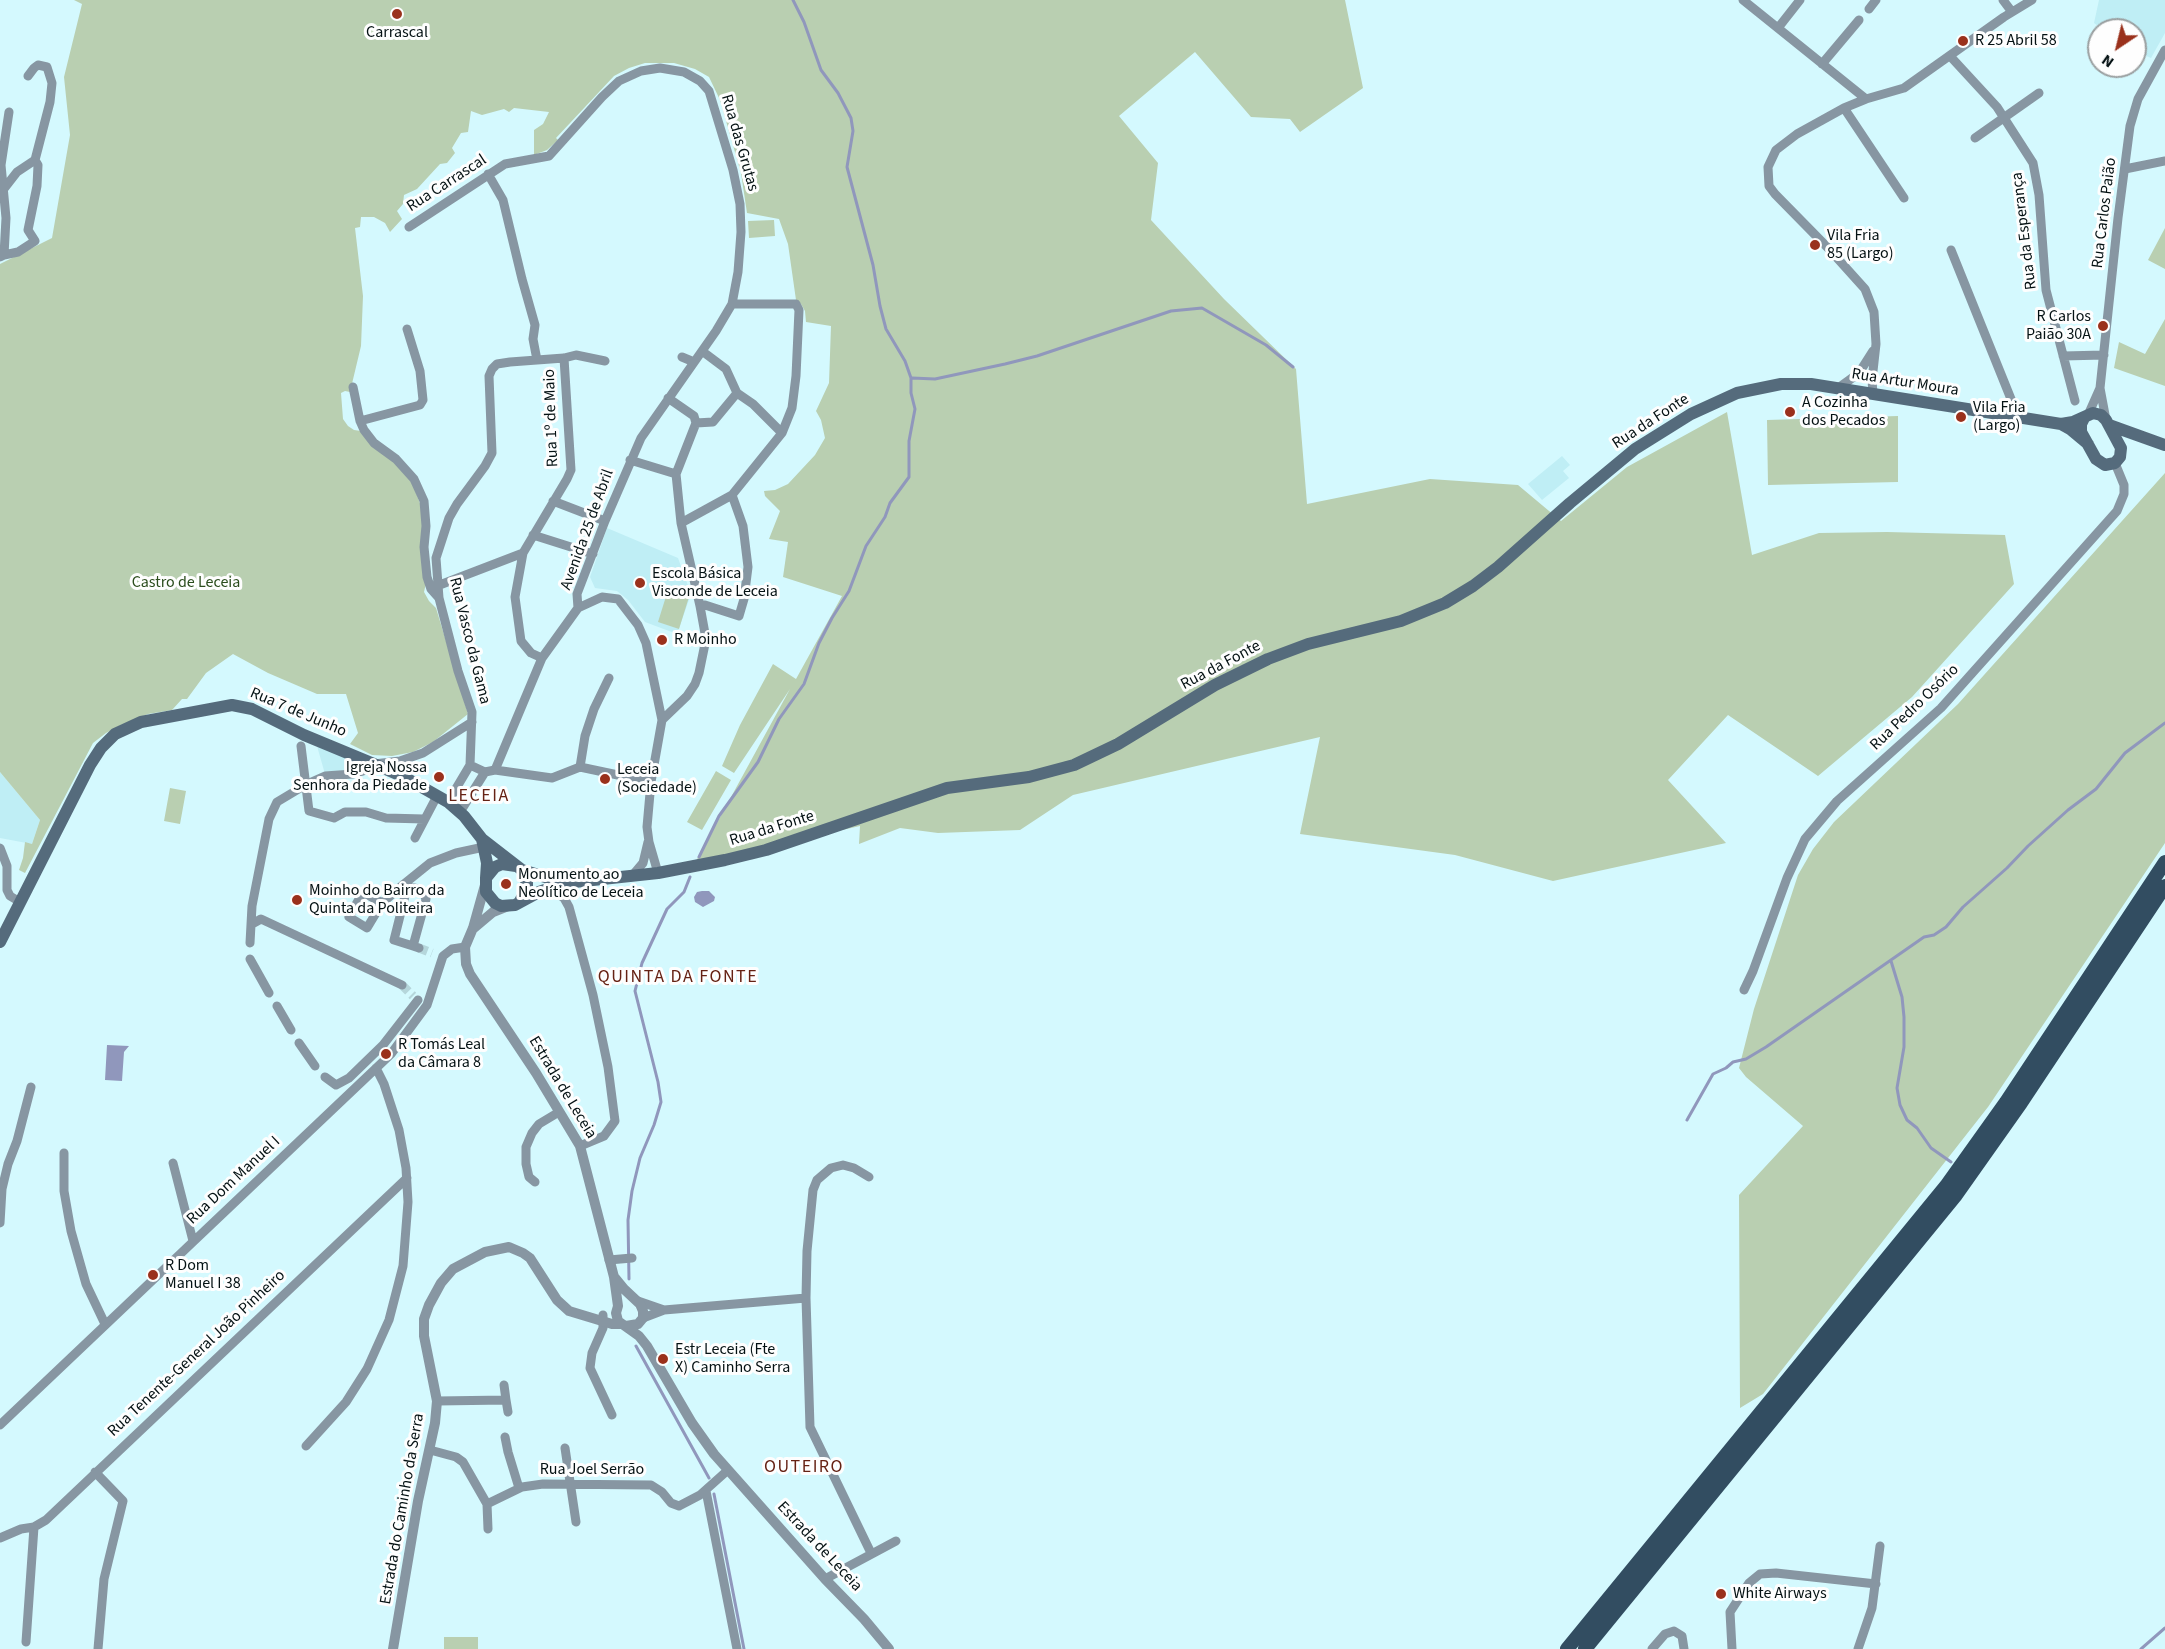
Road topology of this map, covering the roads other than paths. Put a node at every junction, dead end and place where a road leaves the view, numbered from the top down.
1 (1743, 0) edge
2 (1800, 0) edge
3 (1876, 0) edge
4 (2003, 0) edge
5 (2032, 0) edge
6 (1869, 9) dead end
7 (2012, 12) junction
8 (1859, 20) dead end
9 (1778, 28) junction
10 (2165, 50) edge
11 (1950, 56) junction
12 (1822, 64) junction
13 (28, 76) dead end
14 (709, 92) joint
15 (2039, 93) dead end
16 (1866, 99) junction
17 (1844, 108) junction
18 (9, 112) dead end
19 (2003, 118) junction
20 (1975, 138) dead end
21 (35, 160) junction
22 (2165, 161) edge
23 (0, 165) edge
24 (2125, 169) junction
25 (488, 174) junction
26 (3, 190) junction
27 (1904, 198) dead end
28 (409, 227) dead end
29 (1951, 250) dead end
30 (2, 256) edge
31 (732, 304) junction
32 (407, 329) dead end
33 (1876, 344) junction
34 (702, 351) junction
35 (2104, 355) junction
36 (2063, 356) junction
37 (681, 357) dead end
38 (564, 358) junction
39 (537, 360) junction
40 (605, 361) dead end
41 (694, 362) junction
42 (353, 387) dead end
43 (2100, 388) junction
44 (1837, 389) junction
45 (737, 393) junction
46 (1873, 394) junction
47 (668, 398) junction
48 (2075, 401) dead end
49 (2010, 416) junction
50 (2086, 416) junction
51 (360, 421) junction
52 (696, 423) junction
53 (2108, 423) junction
54 (2061, 424) junction
55 (782, 433) junction
56 (2151, 441) junction
57 (2088, 444) junction
58 (2165, 446) edge
59 (2118, 458) junction
60 (630, 460) junction
61 (676, 474) junction
62 (732, 495) junction
63 (553, 501) junction
64 (605, 521) junction
65 (681, 523) junction
66 (533, 535) junction
67 (523, 553) junction
68 (593, 554) junction
69 (437, 586) junction
70 (439, 598) junction
71 (700, 606) junction
72 (578, 608) junction
73 (542, 658) junction
74 (609, 678) dead end
75 (662, 720) junction
76 (471, 722) junction
77 (302, 747) dead end
78 (374, 764) junction
79 (470, 765) junction
80 (580, 767) junction
81 (495, 770) junction
82 (485, 772) junction
83 (651, 782) junction
84 (307, 784) junction
85 (442, 799) junction
86 (462, 814) junction
87 (424, 819) junction
88 (415, 838) dead end
89 (649, 840) junction
90 (483, 843) junction
91 (0, 849) edge
92 (2165, 862) edge
93 (519, 868) junction
94 (658, 873) junction
95 (632, 876) junction
96 (486, 881) junction
97 (569, 882) junction
98 (405, 886) junction
99 (2165, 886) edge
100 (551, 889) junction
101 (520, 901) junction
102 (20, 902) junction
103 (382, 903) dead end
104 (508, 906) junction
105 (252, 924) junction
106 (473, 928) junction
107 (0, 942) edge
108 (250, 943) dead end
109 (465, 947) junction
110 (432, 952) tunnel mouth
111 (443, 956) junction
112 (250, 958) dead end
113 (402, 985) tunnel mouth
114 (1744, 990) dead end
115 (269, 993) dead end
116 (419, 1000) junction
117 (277, 1006) dead end
118 (291, 1030) dead end
119 (299, 1043) dead end
120 (315, 1066) dead end
121 (376, 1068) junction
122 (325, 1077) dead end
123 (31, 1087) dead end
124 (559, 1112) junction
125 (580, 1146) junction
126 (64, 1153) dead end
127 (173, 1163) dead end
128 (869, 1177) dead end
129 (406, 1178) junction
130 (535, 1182) dead end
131 (0, 1223) edge
132 (193, 1241) junction
133 (627, 1258) dead end
134 (609, 1260) junction
135 (614, 1277) junction
136 (806, 1298) junction
137 (636, 1301) junction
138 (617, 1307) junction
139 (664, 1310) junction
140 (603, 1318) junction
141 (642, 1319) junction
142 (105, 1324) junction
143 (624, 1325) junction
144 (647, 1346) junction
145 (504, 1385) dead end
146 (506, 1400) junction
147 (437, 1401) junction
148 (508, 1412) dead end
149 (612, 1415) dead end
150 (0, 1425) edge
151 (505, 1437) dead end
152 (306, 1446) dead end
153 (565, 1448) dead end
154 (430, 1450) junction
155 (728, 1470) junction
156 (94, 1472) junction
157 (570, 1485) junction
158 (519, 1488) junction
159 (706, 1491) junction
160 (487, 1504) junction
161 (576, 1522) dead end
162 (34, 1527) junction
163 (488, 1529) dead end
164 (0, 1538) edge
165 (896, 1541) dead end
166 (1880, 1546) dead end
167 (871, 1553) junction
168 (825, 1579) junction
169 (1876, 1584) junction
170 (26, 1642) dead end
171 (98, 1649) edge
172 (393, 1649) edge
173 (737, 1649) edge
174 (889, 1649) edge
175 (1567, 1649) edge
176 (1585, 1649) edge
177 (1652, 1649) edge
178 (1684, 1649) edge
179 (1732, 1649) edge
180 (1858, 1649) edge

1 - 9 street
2 - 9 street
3 - 6 street
4 - 7 street
5 - 7 street
7 - 11 street
8 - 12 street
9 - 12 street
10 - 24 street, Rua Carlos Paião
11 - 16 street
11 - 19 street, Rua da Esperança
12 - 16 street
13 - 21 street
14 - 25 street, Rua Carrascal
14 - 31 street, Rua das Grutas
15 - 19 street
16 - 17 street
17 - 27 street
17 - 33 street
18 - 23 street
19 - 20 street
19 - 36 street, Rua da Esperança
21 - 26 street
21 - 30 street
22 - 24 street
23 - 26 street
24 - 35 street, Rua Carlos Paião
25 - 28 street, Rua Carrascal
25 - 39 street
26 - 30 street
29 - 49 street
31 - 34 street, Rua das Grutas
31 - 55 street
32 - 51 street
33 - 44 street
33 - 46 street
34 - 41 street, Rua das Grutas
34 - 45 street
35 - 36 street
35 - 43 street, Rua Carlos Paião
36 - 48 street, Rua da Esperança
37 - 41 street
38 - 39 street, Rua Vasco da Gama
38 - 40 street, Rua Vasco da Gama
38 - 63 street, Rua 1º de Maio
39 - 69 street, Rua Vasco da Gama
41 - 47 street, Rua das Grutas
42 - 51 street
43 - 50 street, Rua Carlos Paião
43 - 53 street, Rua Carlos Paião
44 - 46 main road, Rua Artur Moura
44 - 94 main road, Rua da Fonte
45 - 52 street
45 - 55 street
46 - 49 main road, Rua Artur Moura
47 - 52 street
47 - 60 street, Avenida 25 de Abril
49 - 54 main road, Rua Artur Moura
50 - 53 main road
50 - 54 main road
50 - 57 main road
51 - 70 street
52 - 61 street
53 - 56 main road
53 - 59 main road
54 - 57 main road
55 - 62 street
56 - 58 main road
56 - 59 main road
57 - 59 main road
59 - 114 street, Rua Pedro Osório
60 - 61 street
60 - 64 street, Avenida 25 de Abril
61 - 65 street
62 - 65 street
62 - 71 street
63 - 64 street
63 - 66 street, Rua 1º de Maio
64 - 68 street, Avenida 25 de Abril
65 - 71 street
66 - 67 street, Rua 1º de Maio
66 - 68 street
67 - 69 street
67 - 73 street, Rua 1º de Maio
68 - 72 street, Avenida 25 de Abril
69 - 70 street, Rua Vasco da Gama
70 - 76 street, Rua Vasco da Gama
71 - 75 street
72 - 73 street, Avenida 25 de Abril
72 - 75 street
73 - 81 street, Avenida 25 de Abril
74 - 80 street
75 - 83 street
76 - 78 street
76 - 79 street, Rua Vasco da Gama
77 - 84 street
78 - 84 street
78 - 85 main road, Rua 7 de Junho
78 - 102 main road, Rua 7 de Junho
79 - 82 street
79 - 85 street
80 - 81 street
80 - 83 street
81 - 82 street
82 - 86 street
83 - 89 street
84 - 87 street
84 - 105 street
85 - 86 main road, Rua 7 de Junho
85 - 87 street
86 - 90 main road
87 - 88 street
89 - 94 street
89 - 95 street
90 - 93 main road
90 - 96 main road
90 - 98 street
91 - 102 street
92 - 175 main road
93 - 96 main road
93 - 97 main road, Rua da Fonte
93 - 101 main road
94 - 95 main road, Rua da Fonte
95 - 97 main road, Rua da Fonte
96 - 104 main road
96 - 106 street
97 - 100 main road, Rua da Fonte
98 - 98 street
98 - 103 street
99 - 176 main road
100 - 101 main road, Rua da Fonte
100 - 125 street
101 - 104 main road
102 - 107 main road, Rua 7 de Junho
104 - 106 street
105 - 108 street
105 - 113 street
106 - 109 street
109 - 111 street
109 - 124 street, Estrada de Leceia
110 - 111 street
111 - 116 street, Rua Dom Manuel I
112 - 115 street
116 - 121 street, Rua Dom Manuel I
116 - 122 street
117 - 118 street
119 - 120 street
121 - 129 street
121 - 132 street, Rua Dom Manuel I
123 - 131 street
124 - 125 street, Estrada de Leceia
124 - 130 street
125 - 134 street, Estrada de Leceia
126 - 142 street
127 - 132 street
128 - 136 street
129 - 152 street
129 - 156 street, Rua Tenente-General João Pinheiro
132 - 142 street, Rua Dom Manuel I
133 - 134 street
134 - 135 street, Estrada de Leceia
135 - 137 street, Estrada de Leceia
135 - 138 street, Estrada de Leceia
136 - 139 street
136 - 167 street
137 - 138 street
137 - 139 street
137 - 141 street
138 - 140 street
138 - 143 street
139 - 141 street
140 - 143 street, Estrada do Caminho da Serra
140 - 147 street, Estrada do Caminho da Serra
140 - 149 street
141 - 143 street
141 - 144 street, Estrada de Leceia
142 - 150 street, Rua Dom Manuel I
143 - 144 street, Estrada de Leceia
144 - 155 street, Estrada de Leceia
145 - 146 street
146 - 147 street
146 - 148 street
147 - 154 street, Estrada do Caminho da Serra
151 - 158 street
153 - 157 street
154 - 160 street
154 - 172 street, Estrada do Caminho da Serra
155 - 159 street, Rua Joel Serrão
155 - 168 street, Estrada de Leceia
156 - 162 street, Rua Tenente-General João Pinheiro
156 - 171 street
157 - 158 street, Rua Joel Serrão
157 - 159 street, Rua Joel Serrão
157 - 161 street
158 - 160 street, Rua Joel Serrão
159 - 173 street
160 - 163 street
162 - 164 street, Rua Tenente-General João Pinheiro
162 - 170 street
165 - 167 street
166 - 169 street
167 - 168 street
168 - 174 street, Estrada de Leceia
169 - 179 street
169 - 180 street
177 - 178 street

